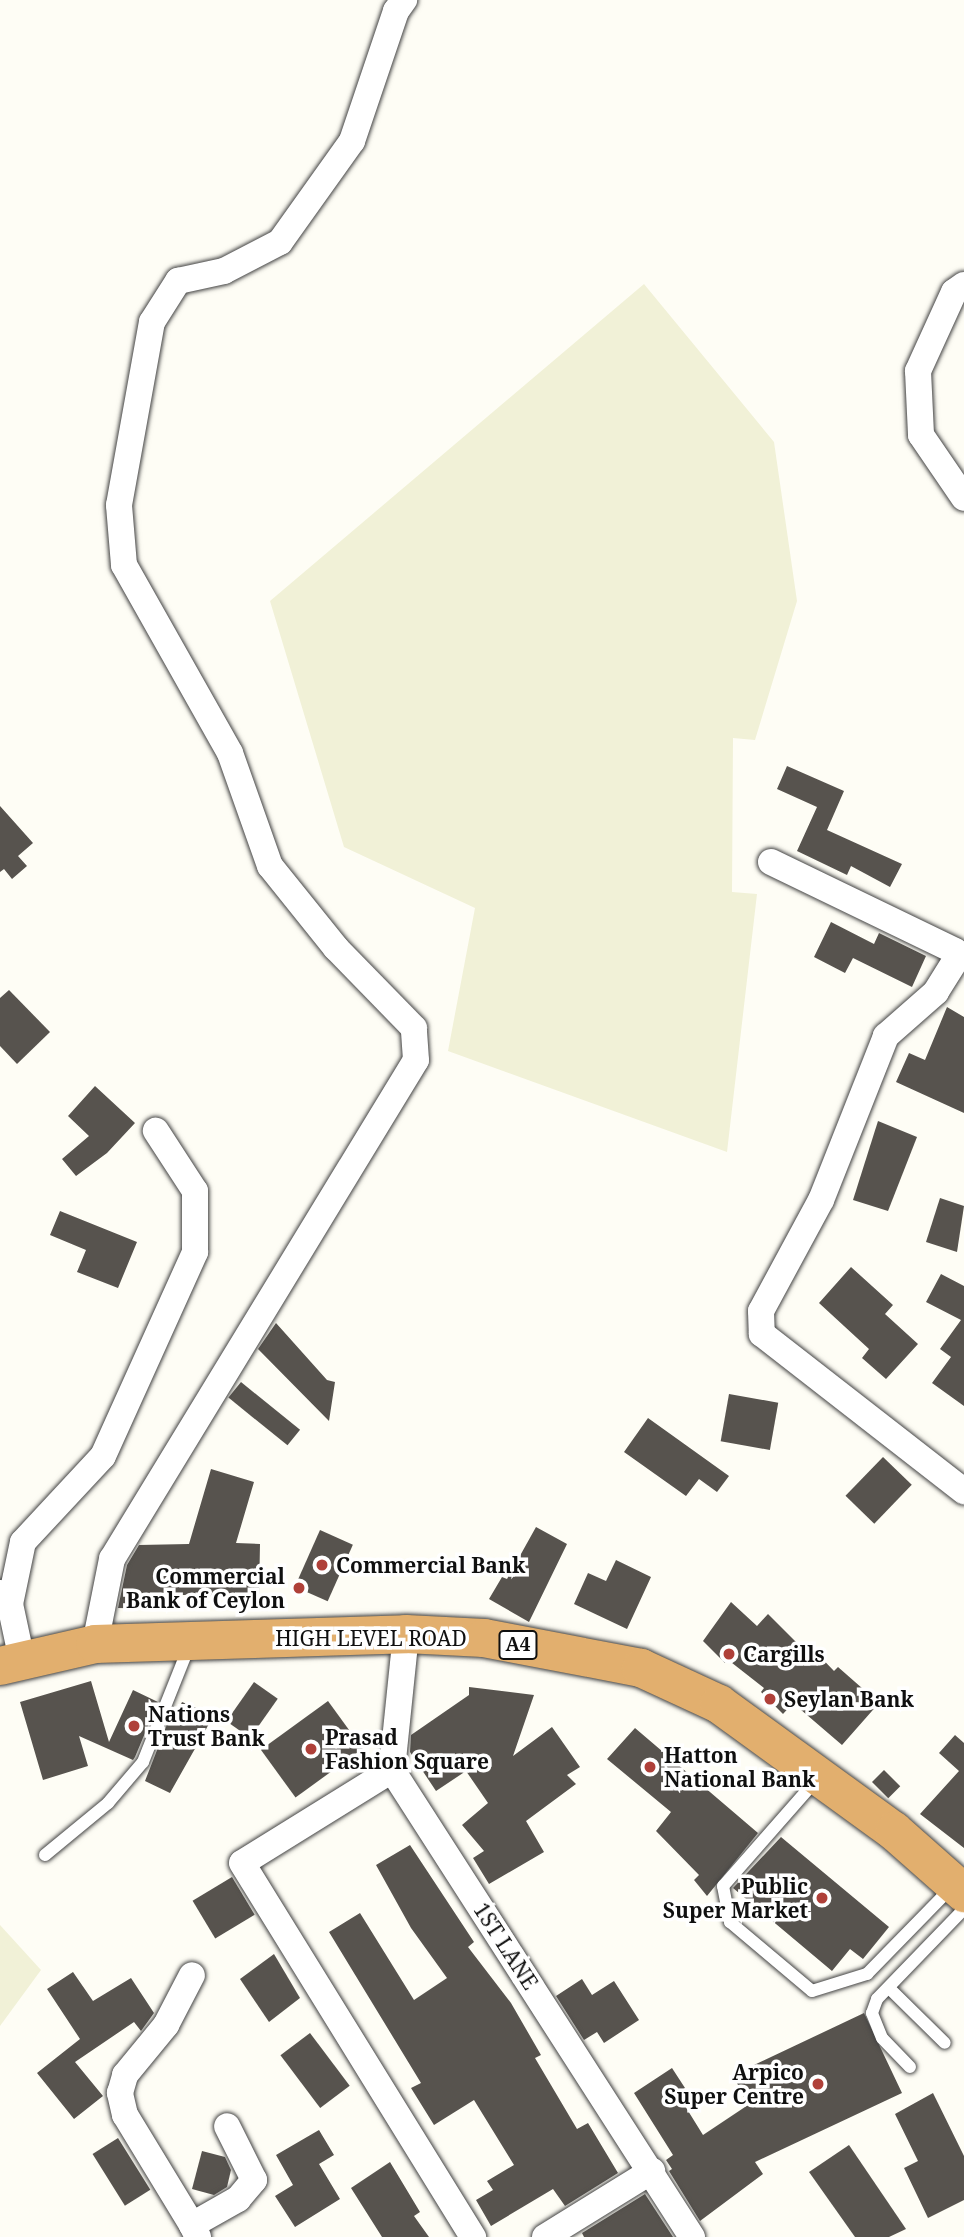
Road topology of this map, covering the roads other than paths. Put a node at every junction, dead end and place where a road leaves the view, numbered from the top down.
1 (404, 0) edge
2 (964, 285) edge
3 (964, 498) edge
4 (772, 862) dead end
5 (156, 1131) dead end
6 (964, 1491) edge
7 (5, 1599) edge
8 (406, 1634) junction
9 (191, 1641) junction
10 (95, 1644) junction
11 (11, 1663) edge
12 (392, 1770) junction
13 (820, 1776) junction
14 (45, 1855) dead end
15 (961, 1895) edge
16 (192, 1975) dead end
17 (889, 1987) junction
18 (945, 2043) dead end
19 (910, 2067) dead end
20 (227, 2126) dead end
21 (652, 2171) junction
22 (195, 2231) edge
23 (556, 2234) edge
24 (473, 2237) edge
25 (692, 2237) edge

1 - 10 street
2 - 3 street
4 - 6 street
5 - 7 street
7 - 11 street
8 - 9 highway, HIGH LEVEL ROAD / A4
8 - 12 street
8 - 13 highway, HIGH LEVEL ROAD / A4
9 - 10 highway, HIGH LEVEL ROAD / A4
9 - 14 lane
10 - 11 highway, HIGH LEVEL ROAD / A4
12 - 21 street, 1ST LANE
12 - 24 street
13 - 15 highway, HIGH LEVEL ROAD / A4
13 - 15 lane
15 - 17 lane
16 - 22 street
17 - 18 lane
17 - 19 lane
20 - 22 street
21 - 23 street
21 - 25 street, 1ST LANE

